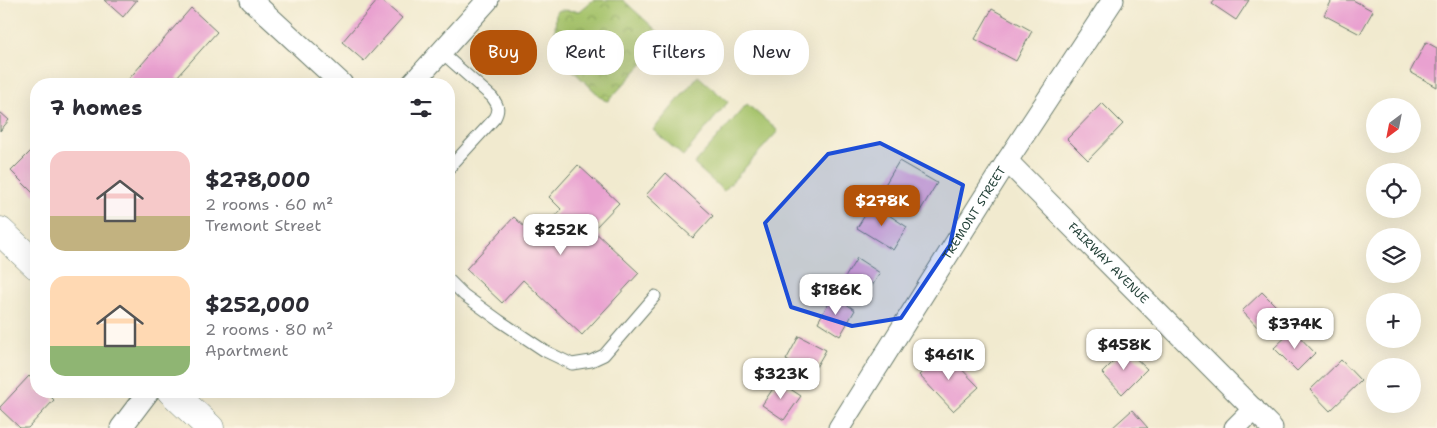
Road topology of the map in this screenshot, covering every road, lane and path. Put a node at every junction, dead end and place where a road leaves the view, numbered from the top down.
1 (251, 0) edge
2 (488, 0) edge
3 (1114, 0) edge
4 (441, 52) junction
5 (336, 78) edge
6 (417, 78) edge
7 (455, 161) edge
8 (1008, 161) junction
9 (0, 231) edge
10 (30, 259) edge
11 (455, 286) edge
12 (655, 296) dead end
13 (144, 398) edge
14 (178, 398) edge
15 (1254, 410) junction
16 (121, 428) edge
17 (210, 428) edge
18 (839, 428) edge
19 (1235, 428) edge
20 (1272, 428) edge

1 - 5 street
2 - 4 street
3 - 8 street, TREMONT STREET
4 - 6 street
4 - 7 lane
8 - 15 street, FAIRWAY AVENUE
8 - 18 street, TREMONT STREET
9 - 10 street
11 - 12 lane
13 - 16 street
14 - 17 street
15 - 19 street
15 - 20 street, FAIRWAY AVENUE

